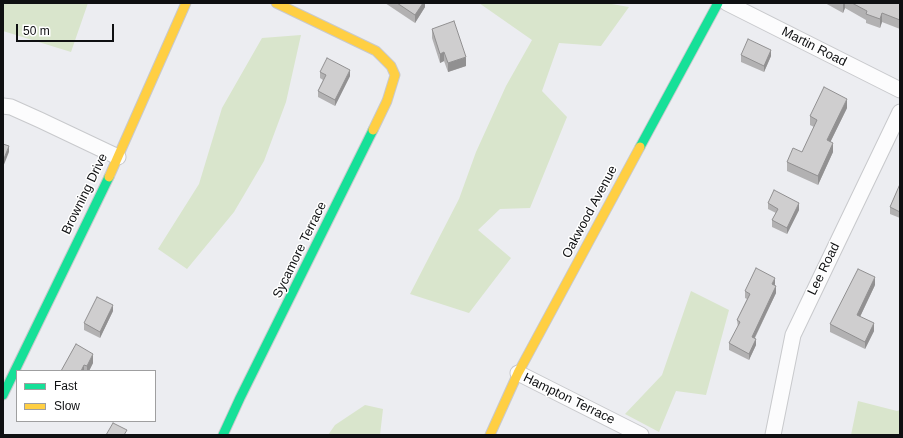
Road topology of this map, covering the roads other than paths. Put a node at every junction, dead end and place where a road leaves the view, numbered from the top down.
1 (186, 3) edge
2 (276, 3) edge
3 (718, 3) edge
4 (727, 3) edge
5 (900, 90) edge
6 (3, 106) edge
7 (900, 112) edge
8 (118, 157) junction
9 (518, 373) junction
10 (3, 395) edge
11 (223, 435) edge
12 (490, 435) edge
13 (641, 435) edge
14 (773, 435) edge

1 - 8 street, Browning Drive
2 - 11 street, Sycamore Terrace
3 - 9 street, Oakwood Avenue
4 - 5 street, Martin Road
6 - 8 street
7 - 14 street, Lee Road
8 - 10 street, Browning Drive
9 - 12 street, Oakwood Avenue
9 - 13 street, Hampton Terrace

